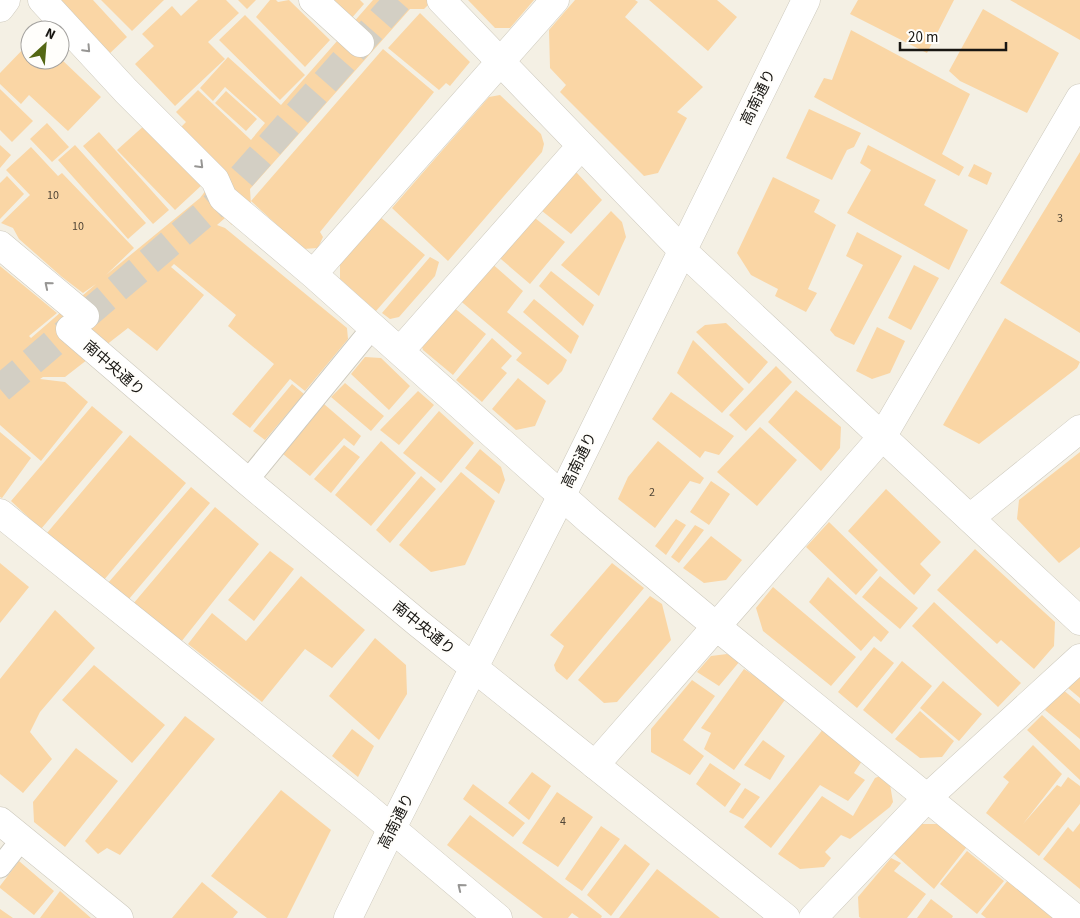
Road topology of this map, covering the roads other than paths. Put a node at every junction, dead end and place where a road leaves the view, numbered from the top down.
1 (6, 0) edge
2 (42, 0) edge
3 (313, 0) edge
4 (441, 0) edge
5 (555, 0) edge
6 (806, 0) edge
7 (0, 8) edge
8 (360, 43) dead end
9 (501, 62) junction
10 (1080, 98) edge
11 (581, 146) junction
12 (0, 245) edge
13 (683, 251) junction
14 (313, 274) junction
15 (373, 327) junction
16 (400, 351) junction
17 (1080, 429) edge
18 (882, 437) junction
19 (248, 481) junction
20 (561, 497) junction
21 (0, 512) edge
22 (970, 518) junction
23 (1080, 621) edge
24 (717, 627) junction
25 (1080, 658) edge
26 (474, 669) junction
27 (594, 765) junction
28 (928, 797) junction
29 (0, 821) edge
30 (392, 828) junction
31 (22, 839) junction
32 (0, 867) edge
33 (119, 918) edge
34 (348, 918) edge
35 (498, 918) edge
36 (786, 918) edge
37 (813, 918) edge
38 (1075, 918) edge

1 - 7 street
2 -> 14 street
3 - 8 street
4 - 9 street
5 - 9 street
6 - 13 street, 高南通り
9 - 11 street
9 - 14 street
10 - 18 street
11 - 13 street
11 - 16 street
19 -> 12 street, 南中央通り
13 - 18 street
13 - 20 street, 高南通り
14 - 15 street
15 - 16 street
15 - 19 lane
16 - 20 street
17 - 22 street
18 - 22 street
18 - 24 street
19 - 26 street, 南中央通り
20 - 24 street
20 - 26 street, 高南通り
21 - 30 street
22 - 23 street
24 - 27 street
24 - 28 street
25 - 28 street
26 - 27 street, 南中央通り
26 - 30 street, 高南通り
27 - 36 street, 南中央通り
28 - 37 street
28 - 38 street
29 - 31 street
30 - 34 street, 高南通り
35 -> 30 street
31 - 32 lane
31 - 33 street

